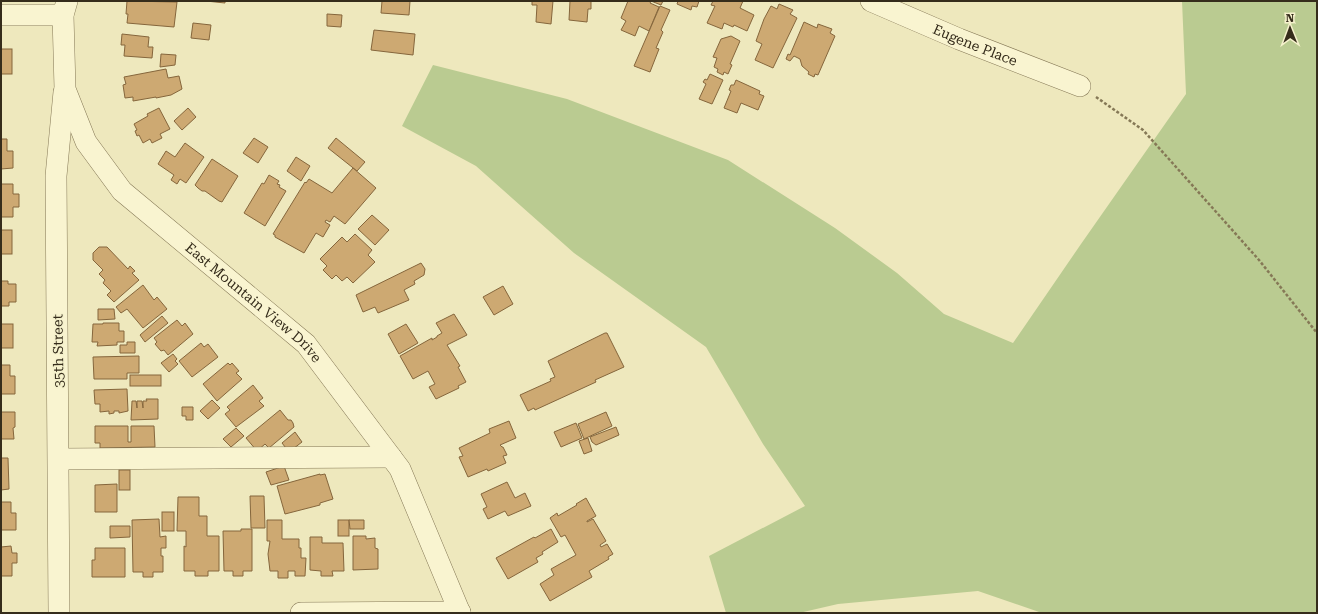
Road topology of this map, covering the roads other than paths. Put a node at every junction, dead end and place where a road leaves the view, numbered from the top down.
1 (871, 1) edge
2 (64, 6) edge
3 (1, 15) edge
4 (1080, 86) road end
5 (65, 89) junction
6 (390, 457) junction
7 (58, 459) junction
8 (460, 612) edge
9 (59, 613) edge
10 (301, 613) edge

1 - 4 street, Eugene Place
2 - 3 street
2 - 5 street, East Mountain View Drive
5 - 6 street, East Mountain View Drive
5 - 7 street, 35th Street
6 - 7 street
6 - 8 street, East Mountain View Drive
7 - 9 street, 35th Street
8 - 10 street

